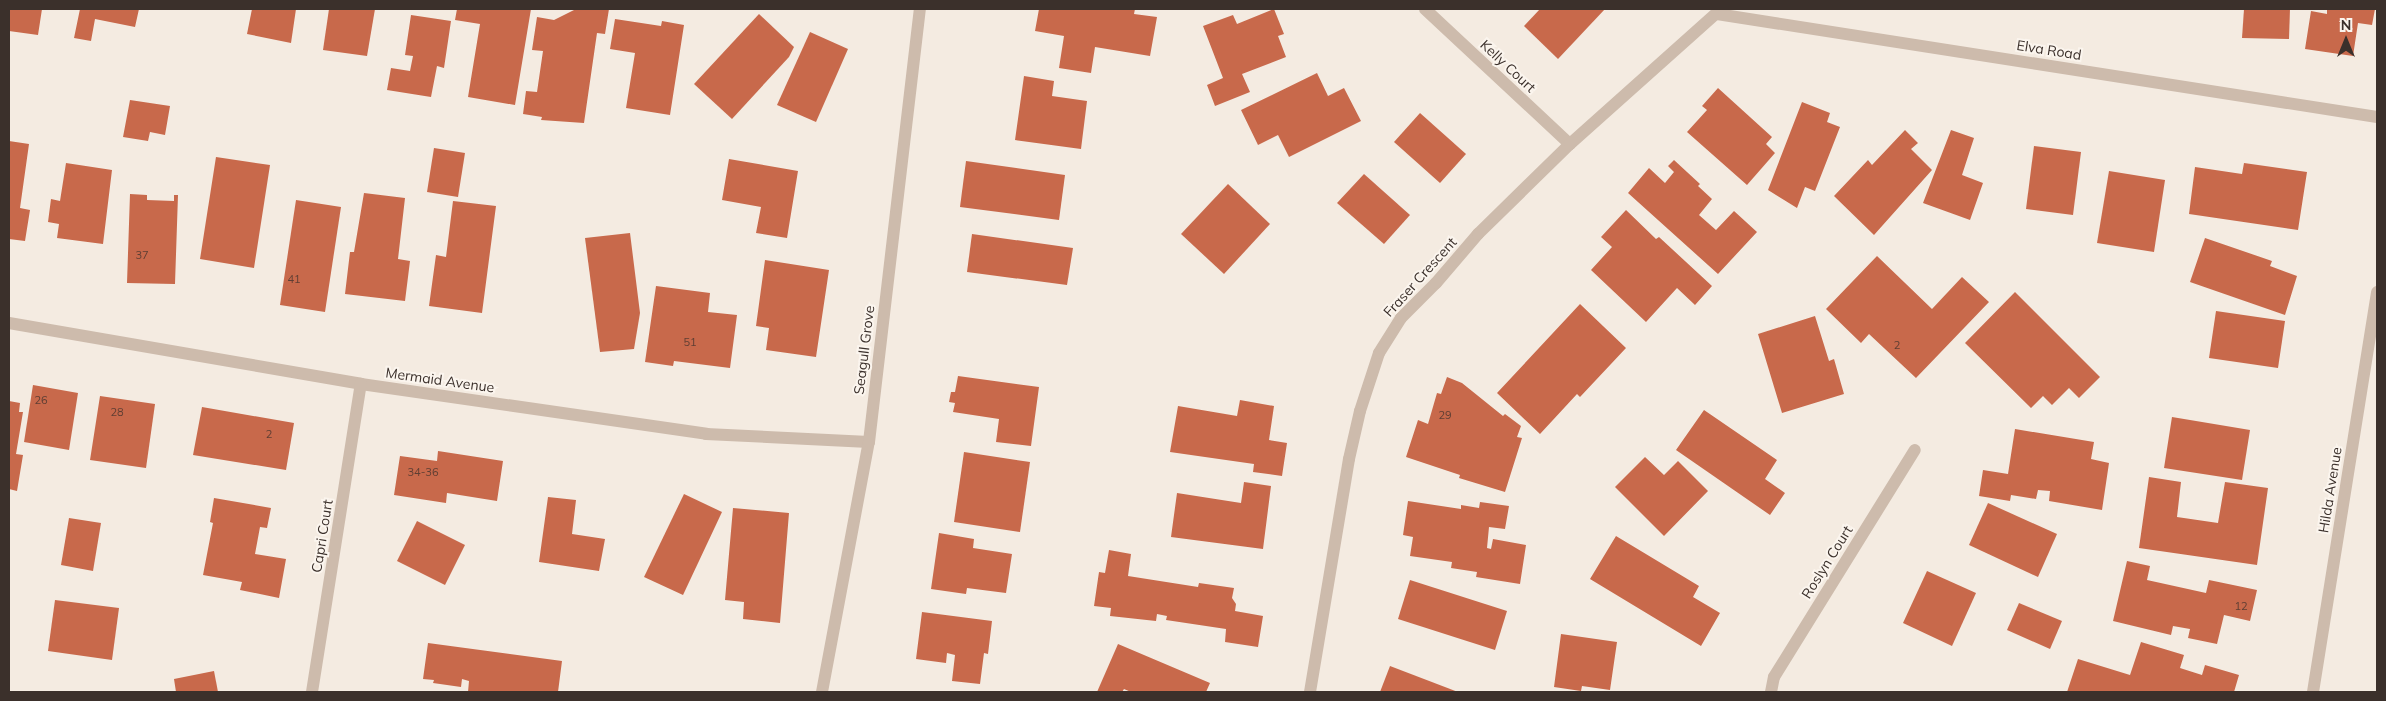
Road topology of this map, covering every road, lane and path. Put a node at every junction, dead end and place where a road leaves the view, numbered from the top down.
1 (920, 9) edge
2 (1425, 9) edge
3 (1719, 11) edge
4 (2377, 117) edge
5 (1570, 144) junction
6 (2377, 292) edge
7 (9, 323) edge
8 (361, 384) junction
9 (869, 442) junction
10 (1915, 450) dead end
11 (312, 692) edge
12 (822, 692) edge
13 (1310, 692) edge
14 (1771, 692) edge
15 (2313, 692) edge

1 - 9 street, Seagull Grove
2 - 5 street, Kelly Court
3 - 4 street, Elva Road
3 - 5 street, Fraser Crescent
5 - 13 street, Fraser Crescent
6 - 15 street, Hilda Avenue
7 - 8 street, Mermaid Avenue
8 - 9 street, Mermaid Avenue
8 - 11 street, Capri Court
9 - 12 street, Seagull Grove
10 - 14 street, Roslyn Court

